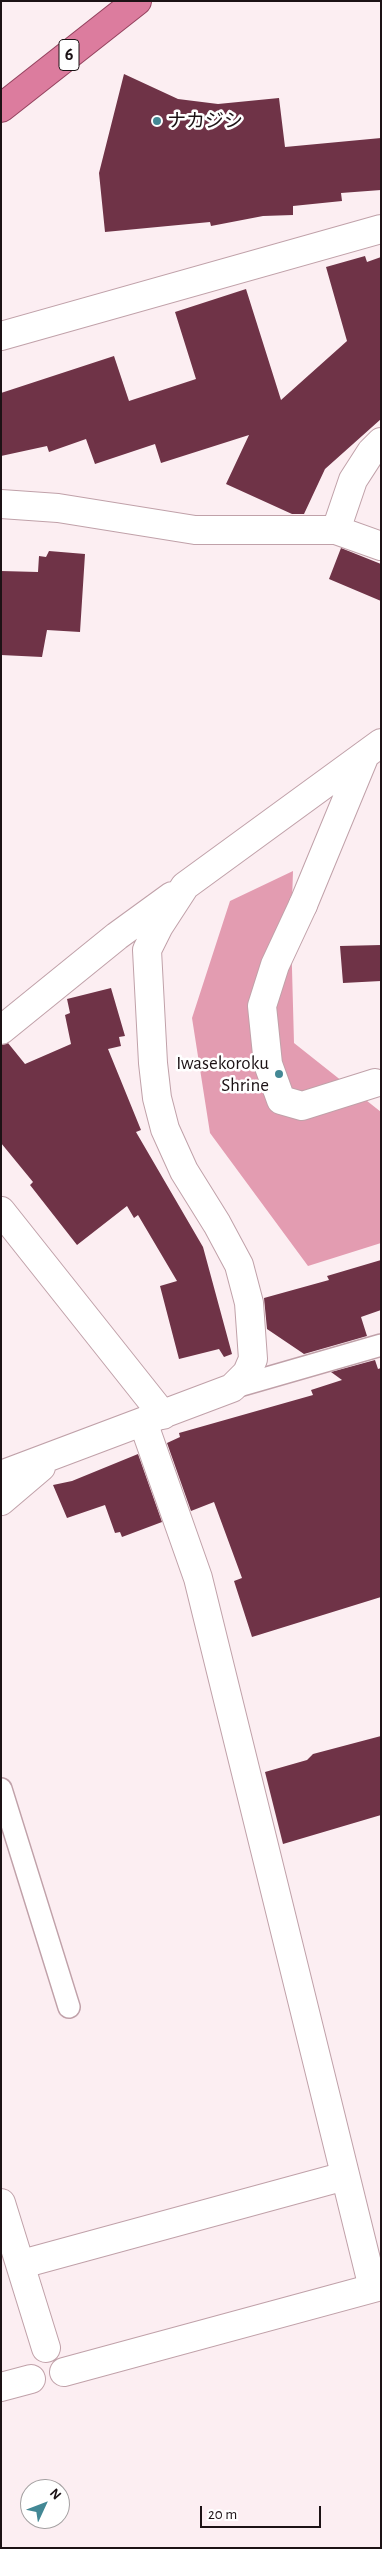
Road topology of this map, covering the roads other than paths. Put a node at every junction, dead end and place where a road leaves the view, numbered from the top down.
1 (137, 1) edge
2 (1, 108) edge
3 (381, 229) edge
4 (1, 336) edge
5 (381, 442) edge
6 (1, 504) edge
7 (336, 530) junction
8 (381, 546) edge
9 (373, 749) edge
10 (185, 886) junction
11 (1, 1030) edge
12 (375, 1083) dead end
13 (1, 1211) edge
14 (381, 1345) edge
15 (232, 1388) junction
16 (153, 1419) junction
17 (58, 1454) junction
18 (1, 1475) edge
19 (1, 1501) edge
20 (1, 1789) edge
21 (69, 2006) dead end
22 (345, 2176) junction
23 (1, 2203) edge
24 (22, 2264) junction
25 (377, 2288) edge
26 (46, 2348) dead end
27 (64, 2372) dead end
28 (31, 2379) dead end
29 (1, 2387) edge

1 - 2 highway, 6
3 - 4 street
5 - 7 street
6 - 7 street
7 - 8 street
9 - 10 street
9 - 12 street
10 - 11 street
10 - 15 street
13 - 16 street
14 - 15 lane
15 - 16 street
16 - 17 street
16 - 22 street
17 - 18 street
17 - 19 street
20 - 21 lane
22 - 24 street
22 - 25 street
23 - 24 street
24 - 26 street
25 - 27 street
28 - 29 street

